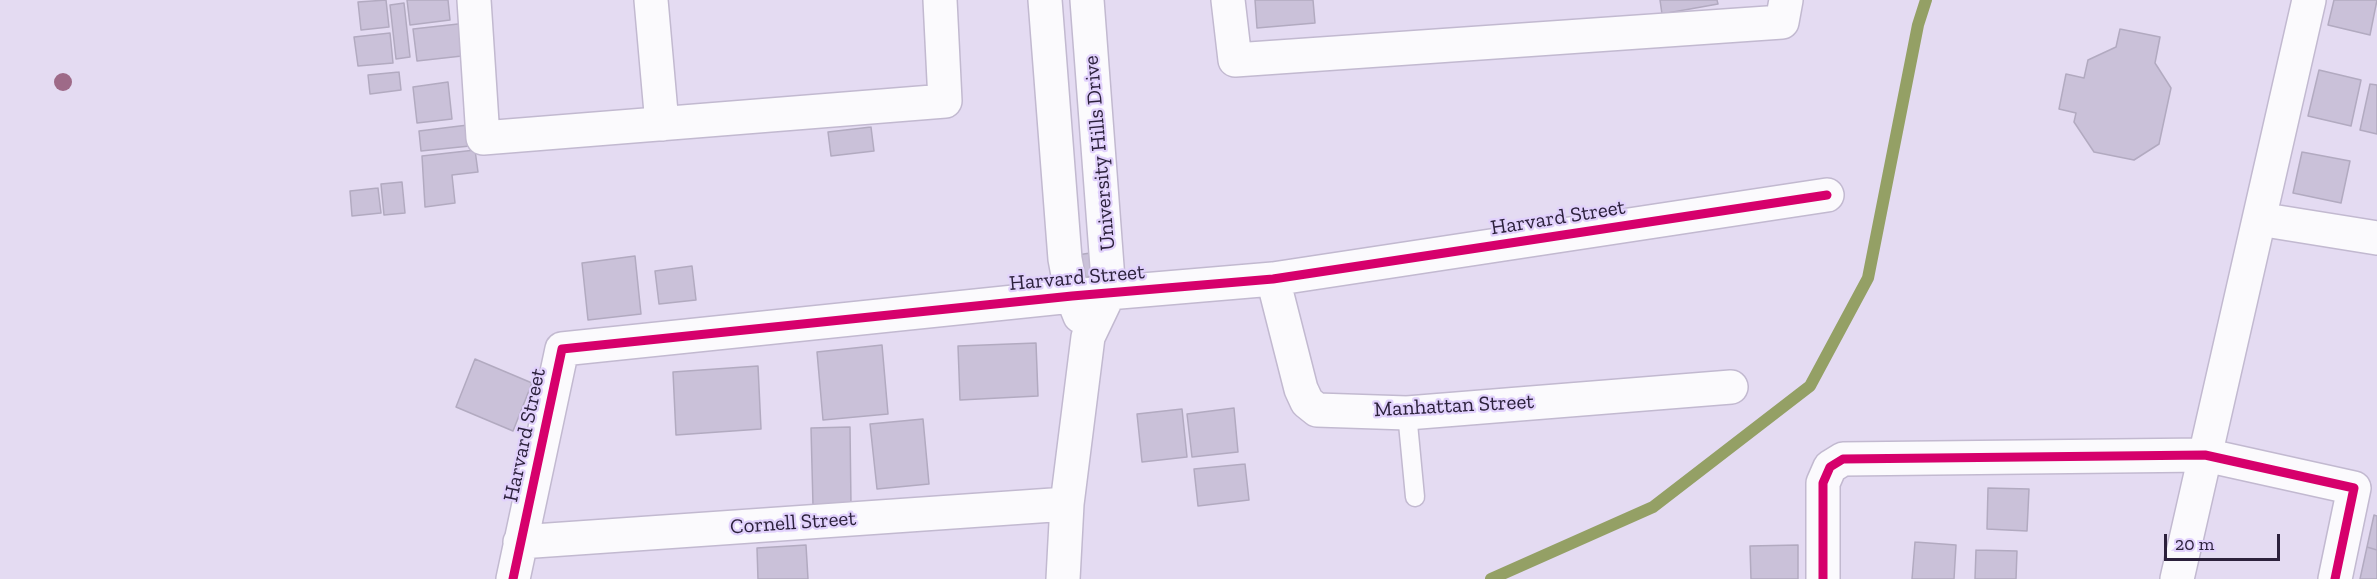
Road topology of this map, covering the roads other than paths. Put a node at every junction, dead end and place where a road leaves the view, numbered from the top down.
1 (474, 0) edge
2 (651, 0) edge
3 (940, 0) edge
4 (1045, 0) edge
5 (1087, 0) edge
6 (1228, 0) edge
7 (1786, 0) edge
8 (2309, 0) edge
9 (662, 124) junction
10 (1827, 195) dead end
11 (2259, 219) junction
12 (2377, 238) edge
13 (1273, 279) junction
14 (1109, 293) junction
15 (1072, 296) junction
16 (1088, 337) junction
17 (1731, 387) dead end
18 (1407, 412) junction
19 (2205, 455) junction
20 (1415, 497) dead end
21 (1067, 504) junction
22 (520, 542) junction
23 (513, 579) edge
24 (1063, 579) edge
25 (1823, 579) edge
26 (2177, 579) edge
27 (2335, 579) edge

1 - 9 street
2 - 9 street
3 - 9 street
4 - 15 street, University Hills Drive
5 - 14 street, University Hills Drive
6 - 7 street
8 - 11 street
10 - 13 street, Harvard Street
11 - 12 street
11 - 19 street
13 - 14 street, Harvard Street
13 - 18 street, Manhattan Street
14 - 15 street, Harvard Street
14 - 16 street, University Hills Drive
15 - 16 street, University Hills Drive
15 - 22 street, Harvard Street
16 - 21 street, University Hills Drive
17 - 18 street, Manhattan Street
18 - 20 lane
19 - 25 street
19 - 26 street
19 - 27 street
21 - 22 street, Cornell Street
21 - 24 street, University Hills Drive
22 - 23 street, Harvard Street

